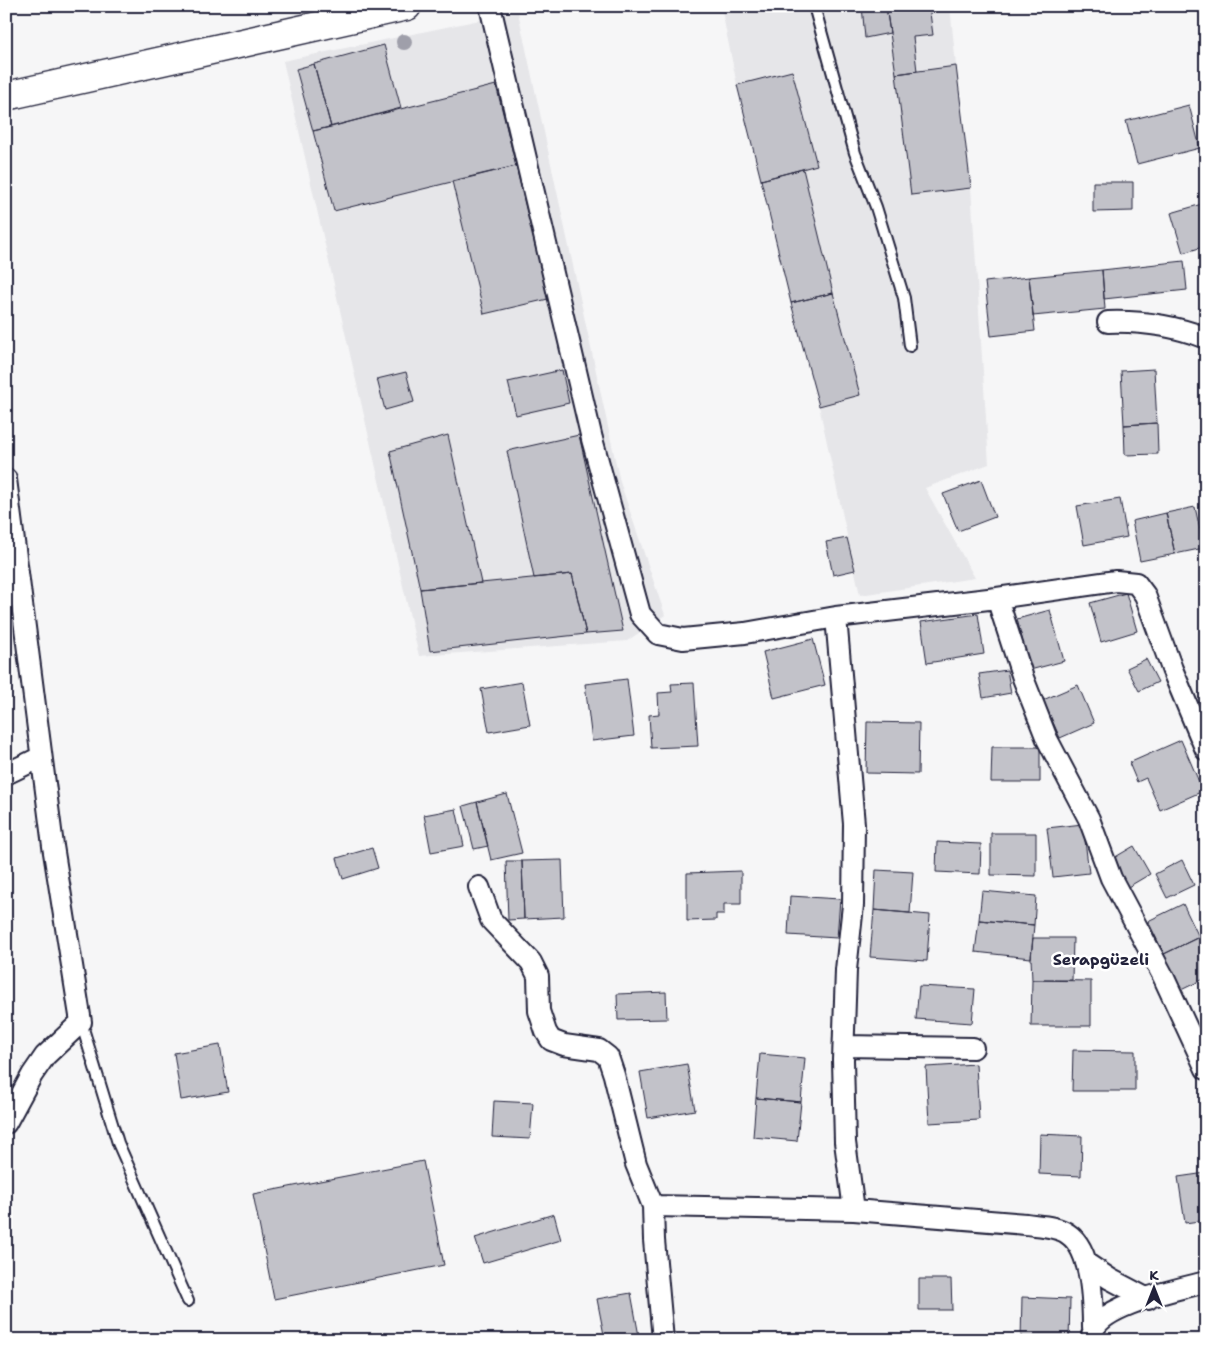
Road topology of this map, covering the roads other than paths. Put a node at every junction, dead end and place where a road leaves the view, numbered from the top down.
1 (407, 6) edge
2 (490, 6) edge
3 (814, 6) edge
4 (6, 96) edge
5 (1108, 322) dead end
6 (1206, 338) edge
7 (910, 346) dead end
8 (6, 479) edge
9 (998, 598) junction
10 (836, 617) junction
11 (1205, 745) edge
12 (41, 757) junction
13 (6, 774) edge
14 (479, 887) dead end
15 (81, 1022) junction
16 (844, 1046) junction
17 (973, 1048) dead end
18 (1206, 1069) edge
19 (6, 1123) edge
20 (652, 1206) junction
21 (854, 1210) junction
22 (1086, 1263) junction
23 (1206, 1282) edge
24 (1148, 1299) junction
25 (188, 1301) dead end
26 (1092, 1334) edge
27 (662, 1340) edge

1 - 4 street
2 - 10 street
3 - 7 lane
5 - 6 street
8 - 12 street
9 - 10 street
9 - 11 street
9 - 18 street
10 - 16 street
12 - 13 street
12 - 15 street
14 - 20 street
15 - 19 street
15 - 25 lane
16 - 17 street
16 - 21 street
20 - 21 street
20 - 27 street
21 - 22 street
22 - 24 street
22 - 26 street
23 - 24 street
24 - 26 street

